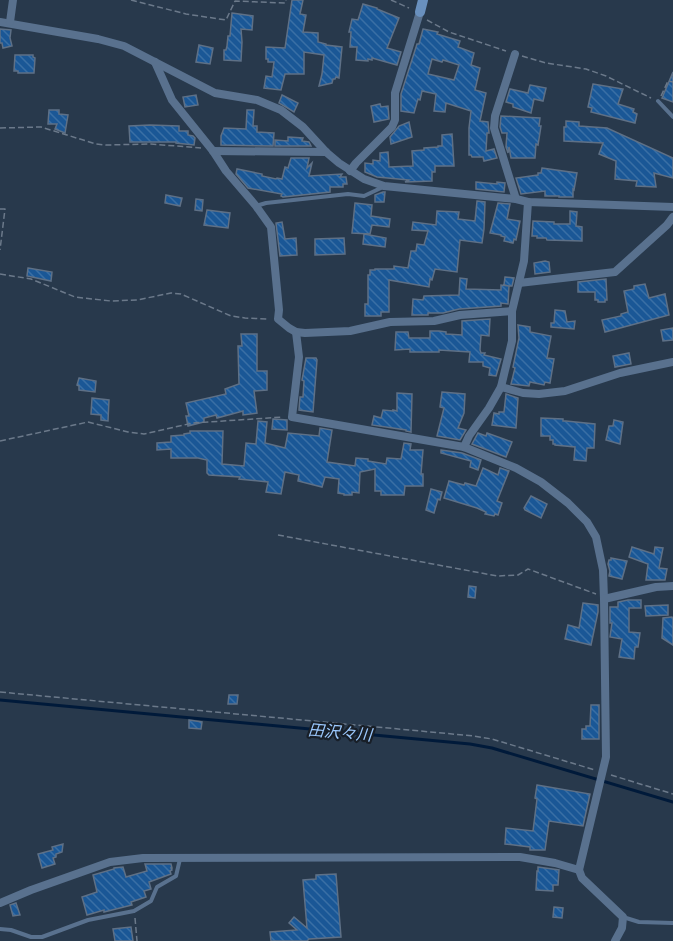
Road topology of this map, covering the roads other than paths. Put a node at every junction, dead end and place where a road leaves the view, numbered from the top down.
1 (13, 0) edge
2 (423, 0) edge
3 (420, 12) joint
4 (0, 22) edge
5 (10, 22) junction
6 (515, 54) road end
7 (155, 61) junction
8 (658, 101) road end
9 (673, 117) edge
10 (213, 151) junction
11 (326, 152) junction
12 (350, 171) junction
13 (384, 186) junction
14 (516, 199) junction
15 (528, 202) junction
16 (256, 206) junction
17 (673, 207) edge
18 (673, 217) edge
19 (519, 283) junction
20 (512, 311) junction
21 (296, 332) junction
22 (673, 362) edge
23 (501, 387) junction
24 (465, 447) junction
25 (673, 586) edge
26 (604, 599) junction
27 (180, 858) junction
28 (579, 870) junction
29 (0, 903) edge
30 (623, 917) junction
31 (673, 923) edge
32 (0, 929) edge
33 (615, 941) edge

1 - 5 street
2 - 3 street
3 - 12 street
4 - 5 street
5 - 7 street
6 - 14 street
7 - 10 street
7 - 11 street
8 - 9 lane
10 - 11 street
10 - 16 street
11 - 12 street
12 - 13 street
13 - 14 street
13 - 16 lane
14 - 15 street
15 - 17 street
15 - 19 street
16 - 21 street
18 - 19 street
19 - 20 street
20 - 21 street
20 - 23 street
21 - 24 street
22 - 23 street
23 - 24 street
24 - 26 street
25 - 26 street
26 - 28 street
27 - 28 street
27 - 29 street
27 - 32 lane
28 - 30 street
30 - 31 lane
30 - 33 street

